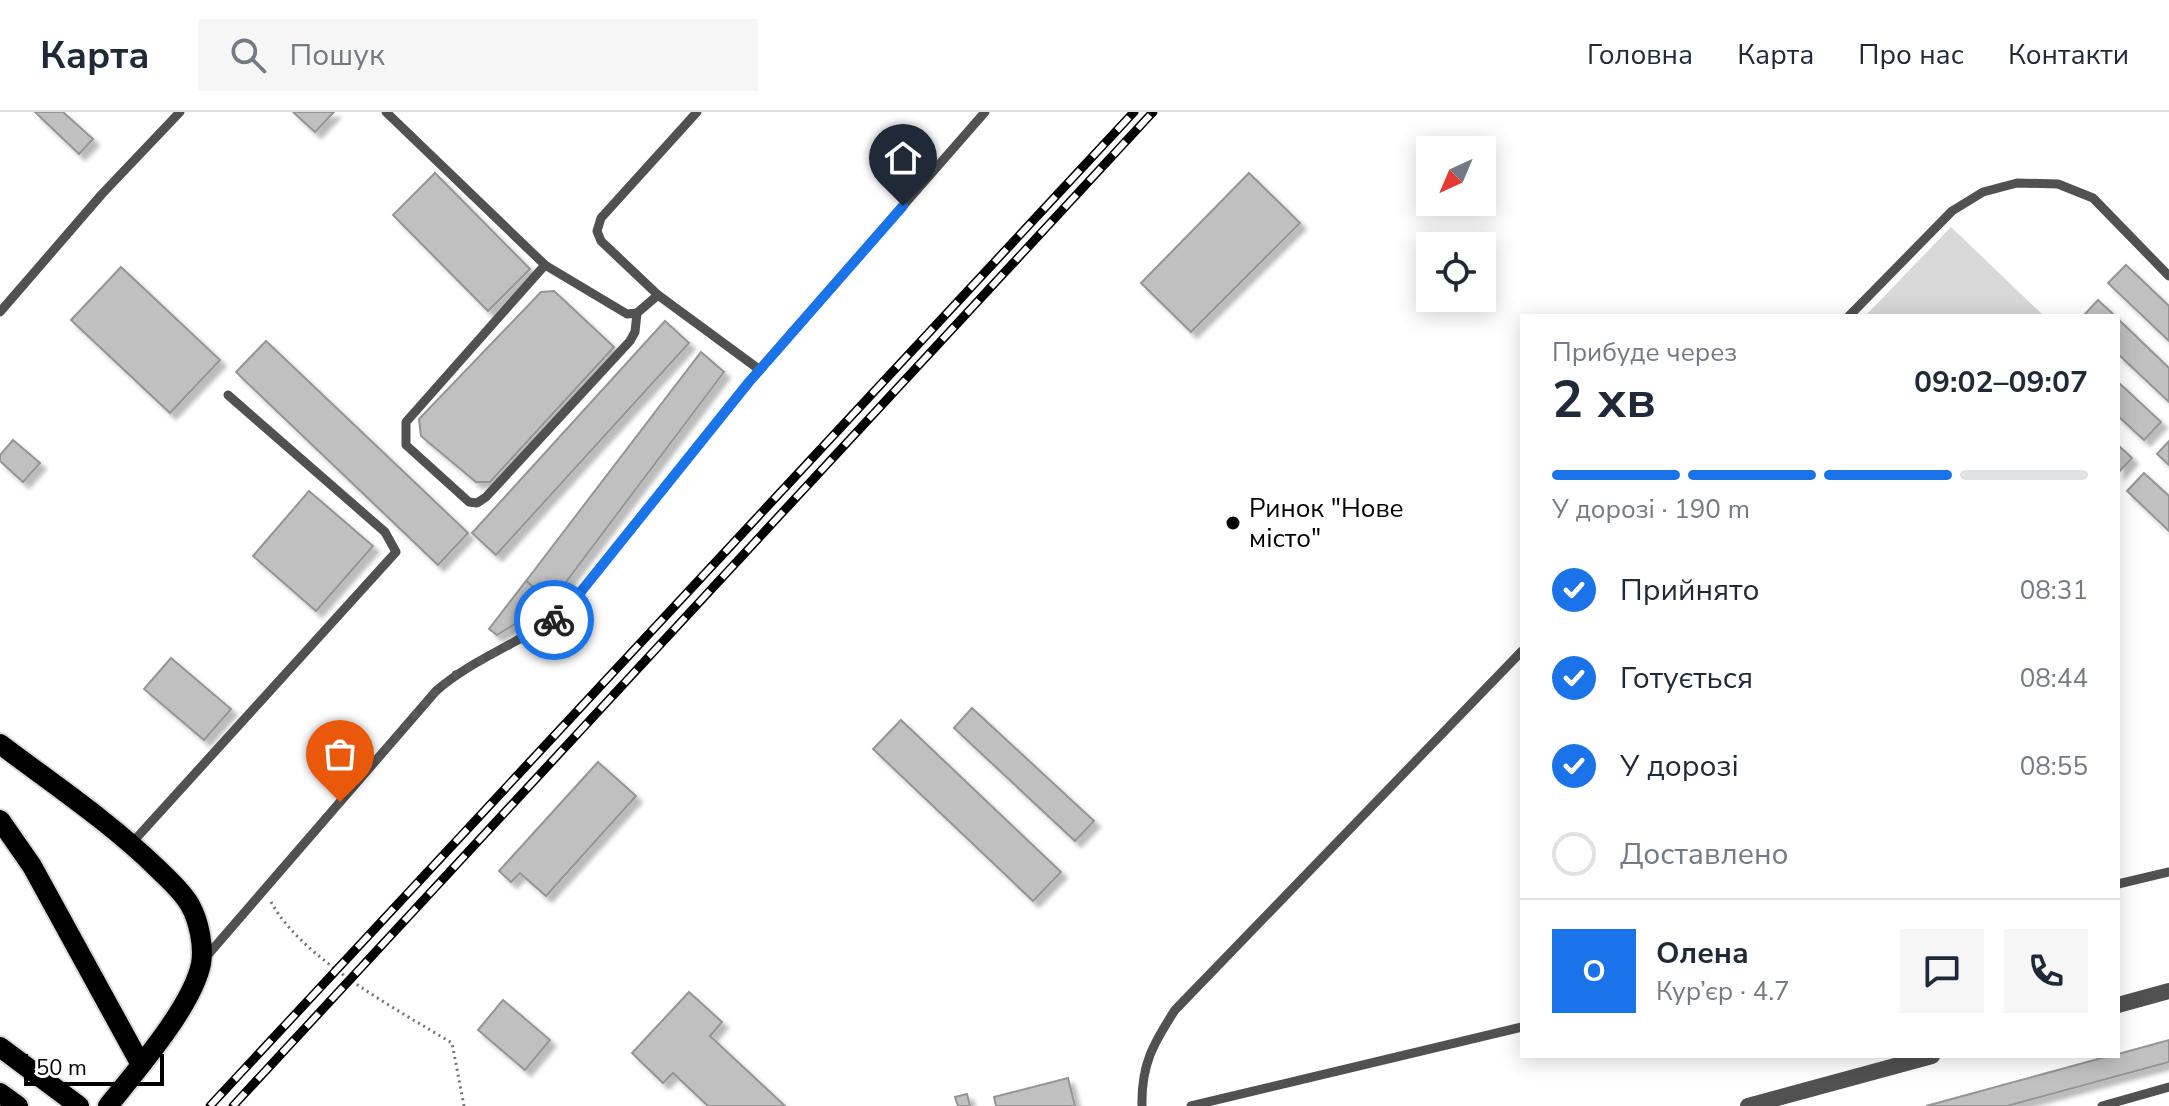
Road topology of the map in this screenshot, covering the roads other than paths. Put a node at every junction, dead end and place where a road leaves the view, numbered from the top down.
1 (180, 112) edge
2 (386, 112) edge
3 (697, 112) edge
4 (985, 112) edge
5 (545, 265) junction
6 (2169, 276) edge
7 (658, 295) junction
8 (0, 312) edge
9 (637, 313) junction
10 (1851, 314) edge
11 (760, 370) junction
12 (228, 395) dead end
13 (1520, 653) edge
14 (0, 744) edge
15 (0, 820) edge
16 (131, 844) junction
17 (2169, 872) edge
18 (2120, 884) edge
19 (201, 962) junction
20 (2169, 992) edge
21 (2120, 1004) edge
22 (1520, 1027) edge
23 (0, 1047) edge
24 (1925, 1058) edge
25 (140, 1063) junction
26 (2169, 1087) edge
27 (0, 1093) edge
28 (18, 1106) edge
29 (79, 1106) edge
30 (108, 1106) edge
31 (1142, 1106) edge
32 (1191, 1106) edge
33 (1748, 1106) edge
34 (2102, 1106) edge

1 - 8 lane
2 - 5 lane
3 - 7 lane
4 - 11 lane
5 - 9 lane
5 - 9 lane
6 - 10 lane
7 - 9 lane
7 - 11 lane
11 - 19 lane
12 - 16 lane
13 - 31 lane
14 - 16 main road
15 - 25 main road
16 - 19 main road
17 - 18 lane
19 - 25 main road
20 - 21 street
22 - 32 lane
23 - 29 main road
24 - 33 street
25 - 30 main road
26 - 34 lane
27 - 28 main road

